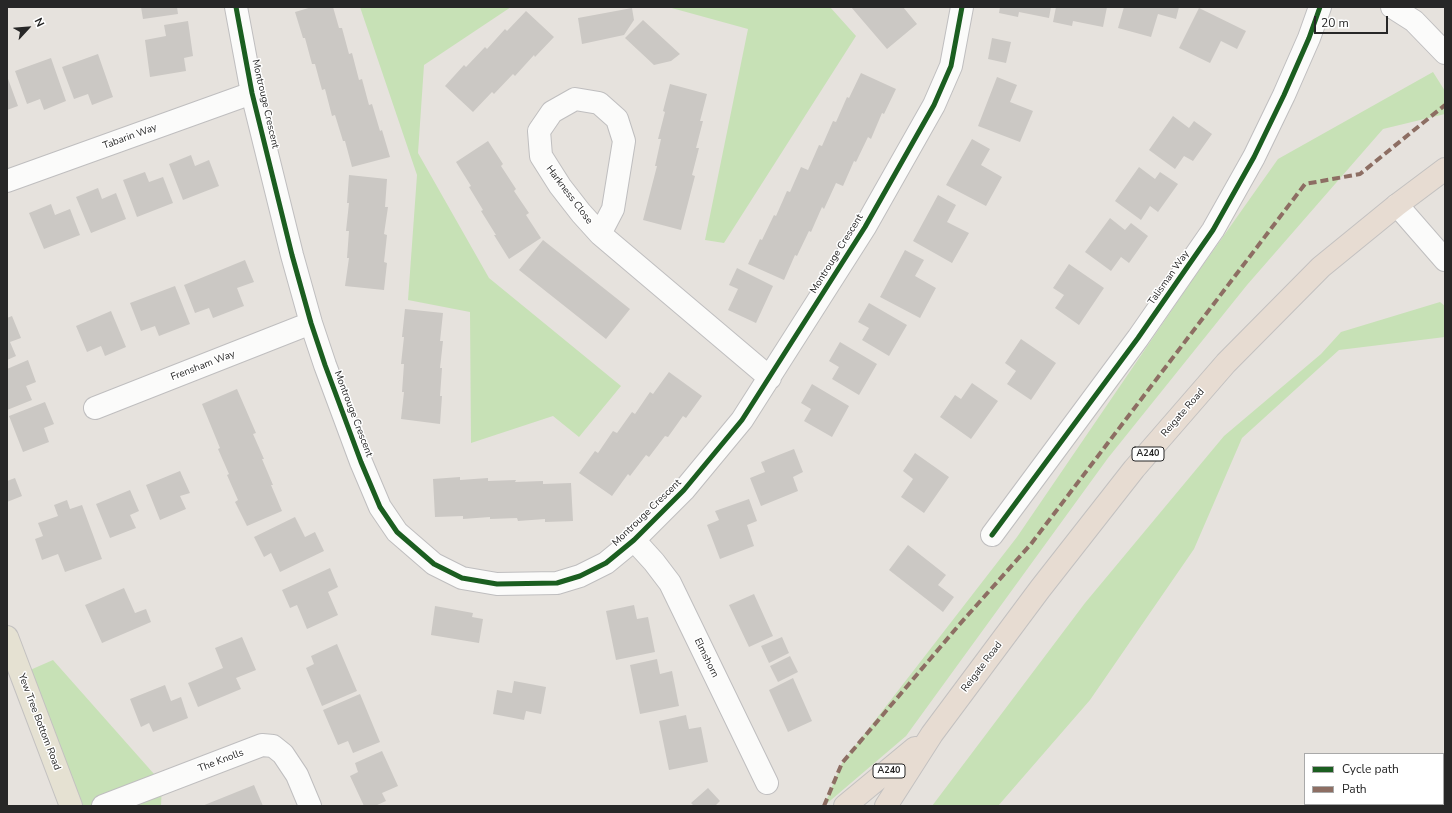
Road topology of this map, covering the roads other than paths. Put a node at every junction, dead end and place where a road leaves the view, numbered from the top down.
1 (236, 7) edge
2 (962, 7) edge
3 (1320, 7) edge
4 (1392, 7) edge
5 (1445, 53) edge
6 (252, 93) junction
7 (1445, 169) edge
8 (7, 181) edge
9 (1397, 204) junction
10 (600, 234) junction
11 (1445, 260) edge
12 (311, 323) junction
13 (770, 378) junction
14 (95, 408) dead end
15 (992, 535) dead end
16 (634, 540) junction
17 (7, 637) edge
18 (932, 734) junction
19 (768, 783) dead end
20 (71, 806) edge
21 (103, 806) edge
22 (310, 806) edge
23 (845, 806) edge
24 (886, 806) edge

1 - 6 street, Montrouge Crescent
2 - 13 street, Montrouge Crescent
3 - 15 street, Talisman Way
4 - 5 street
6 - 8 street, Tabarin Way
6 - 12 street, Montrouge Crescent
7 - 9 highway, Reigate Road / A240
9 - 11 street
9 - 18 highway, Reigate Road / A240
10 - 10 street, Harkness Close
10 - 13 street, Harkness Close
12 - 14 street, Frensham Way
12 - 16 street, Montrouge Crescent
13 - 16 street, Montrouge Crescent
16 - 19 street, Elmshorn
17 - 20 main road, Yew Tree Bottom Road
18 - 23 highway, Reigate Road / A240
18 - 24 highway, Reigate Road / A240
21 - 22 street, The Knolls

